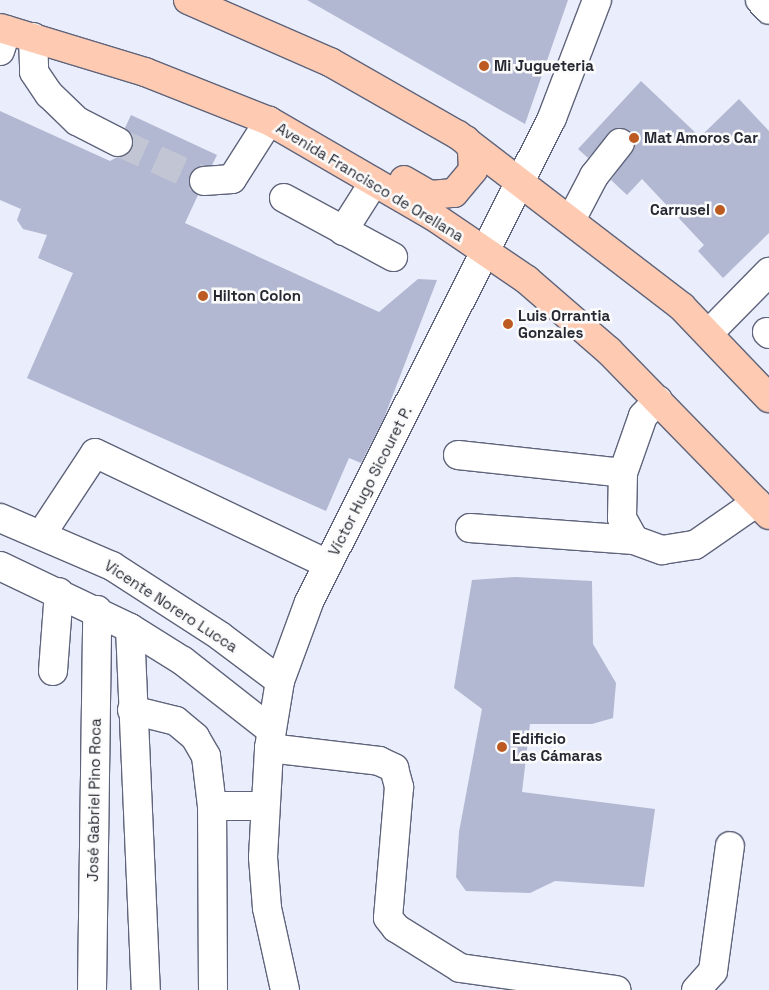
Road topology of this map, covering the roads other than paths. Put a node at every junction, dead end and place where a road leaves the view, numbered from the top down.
1 (188, 0) edge
2 (597, 0) edge
3 (760, 0) edge
4 (769, 10) edge
5 (10, 36) edge
6 (269, 121) junction
7 (466, 140) junction
8 (118, 142) tunnel mouth
9 (620, 143) dead end
10 (520, 180) junction
11 (204, 181) tunnel mouth
12 (374, 182) junction
13 (284, 198) dead end
14 (570, 220) junction
15 (343, 231) junction
16 (486, 253) junction
17 (393, 257) dead end
18 (769, 272) edge
19 (708, 333) junction
20 (769, 398) edge
21 (658, 400) junction
22 (458, 455) dead end
23 (623, 473) junction
24 (763, 509) edge
25 (0, 518) edge
26 (470, 528) dead end
27 (41, 535) junction
28 (634, 540) junction
29 (328, 564) junction
30 (0, 566) edge
31 (59, 592) junction
32 (97, 610) junction
33 (130, 628) junction
34 (53, 670) dead end
35 (280, 681) junction
36 (132, 710) junction
37 (270, 739) junction
38 (212, 806) junction
39 (264, 806) junction
40 (730, 846) dead end
41 (459, 979) edge
42 (92, 990) edge
43 (146, 990) edge
44 (213, 990) edge
45 (285, 990) edge
46 (616, 990) edge
47 (696, 990) edge

1 - 7 main road
2 - 10 street, Víctor Hugo Sicouret P.
3 - 4 street
5 - 6 main road, Avenida Francisco de Orellana
5 - 8 street
6 - 7 main road
6 - 11 street
6 - 12 main road, Avenida Francisco de Orellana
7 - 10 main road
9 - 14 street
10 - 14 main road
10 - 16 street, Víctor Hugo Sicouret P.
12 - 15 street
12 - 16 main road, Avenida Francisco de Orellana
13 - 15 street
14 - 19 main road
15 - 17 street
16 - 21 main road, Avenida Francisco de Orellana
16 - 29 street, Víctor Hugo Sicouret P.
18 - 19 street
19 - 20 main road
21 - 23 street
21 - 24 main road, Avenida Francisco de Orellana
22 - 23 street
23 - 28 street
24 - 28 street
25 - 27 street, Vicente Norero Lucca
26 - 28 street
27 - 29 street
27 - 35 street, Vicente Norero Lucca
29 - 35 street, Víctor Hugo Sicouret P.
30 - 31 street
31 - 32 street
31 - 34 street
32 - 33 street
32 - 42 street, José Gabriel Pino Roca
33 - 36 street
33 - 37 street
35 - 37 street, Víctor Hugo Sicouret P.
36 - 38 street
36 - 43 street
37 - 39 street, Víctor Hugo Sicouret P.
37 - 41 street
38 - 39 street
38 - 44 street
39 - 45 street, Víctor Hugo Sicouret P.
40 - 47 street
41 - 46 street

